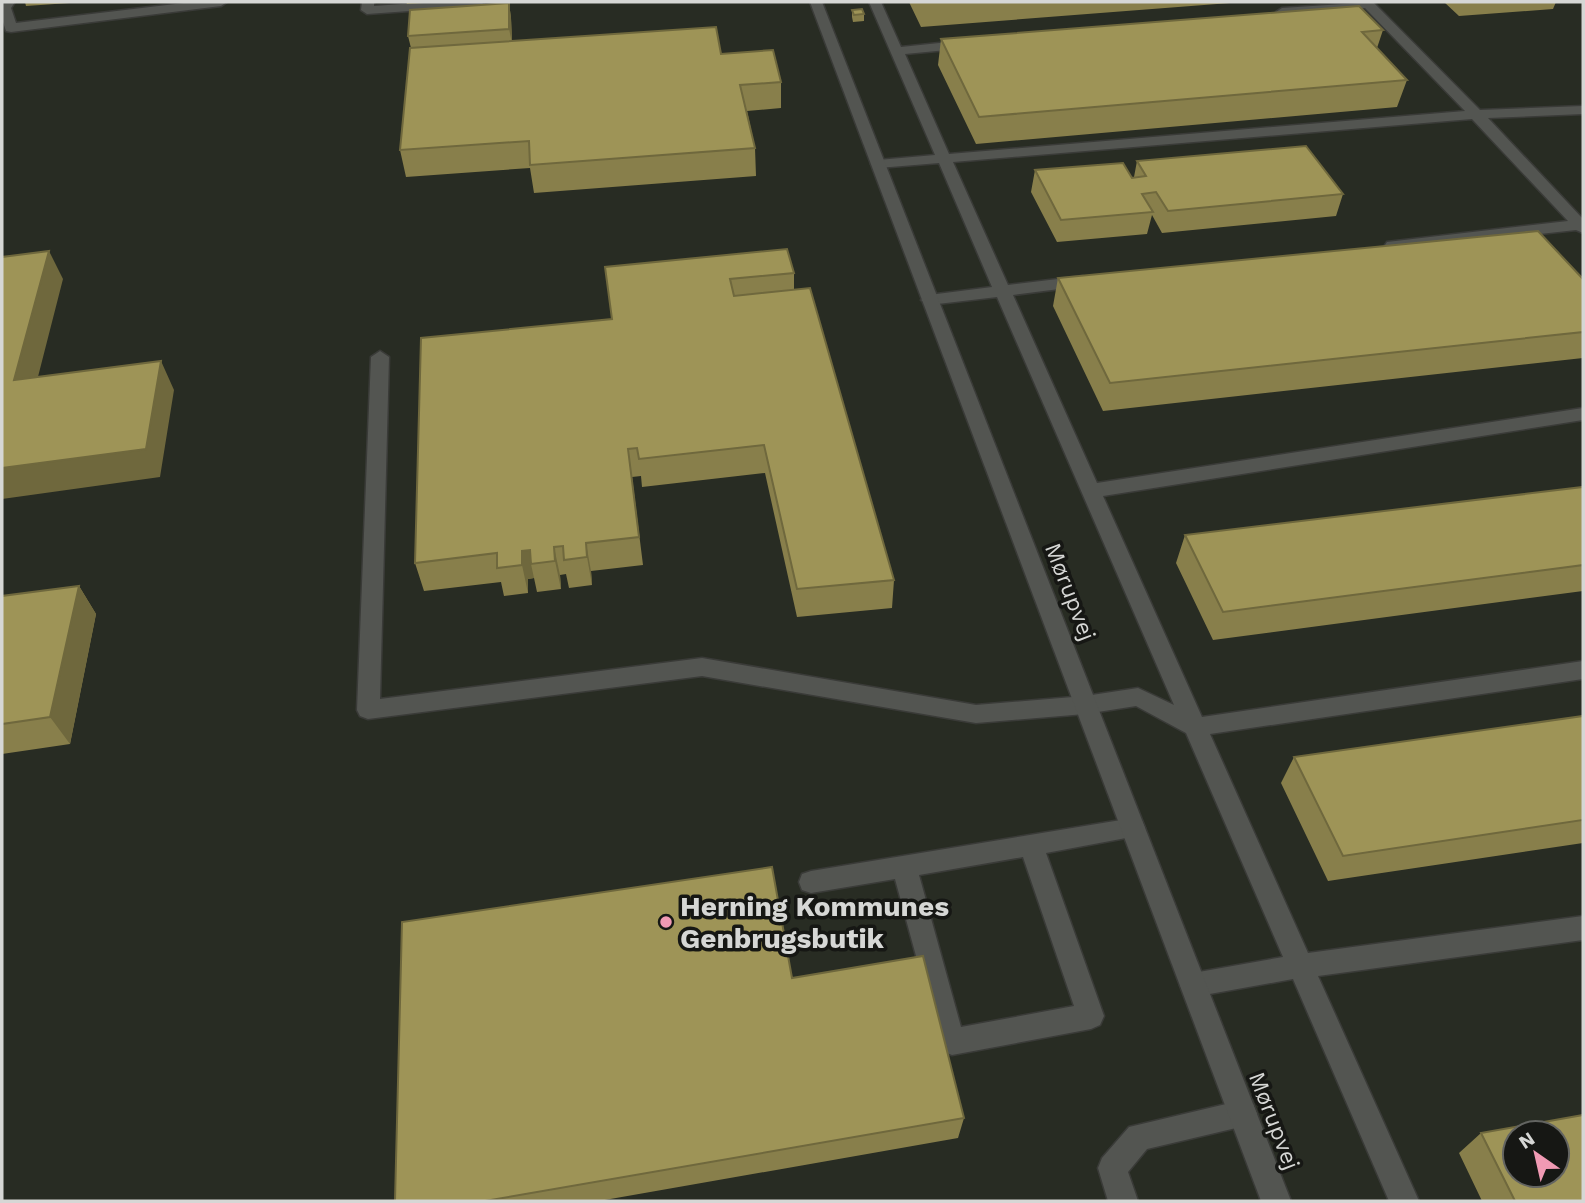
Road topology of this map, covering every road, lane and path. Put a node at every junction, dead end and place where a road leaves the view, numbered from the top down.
1 (9, 2) edge
2 (221, 2) edge
3 (368, 2) edge
4 (480, 2) edge
5 (816, 2) edge
6 (875, 2) edge
7 (1367, 3) edge
8 (1271, 13) edge
9 (980, 43) edge
10 (897, 51) junction
11 (1583, 110) edge
12 (1476, 114) junction
13 (945, 158) junction
14 (878, 164) junction
15 (1582, 225) edge
16 (1373, 248) edge
17 (1098, 279) edge
18 (1002, 290) junction
19 (929, 300) junction
20 (380, 357) dead end
21 (1583, 414) edge
22 (1091, 491) junction
23 (1583, 670) edge
24 (1085, 705) junction
25 (1195, 727) junction
26 (1133, 828) junction
27 (1031, 844) junction
28 (904, 866) junction
29 (811, 882) dead end
30 (1583, 928) edge
31 (1300, 966) junction
32 (1193, 985) junction
33 (1243, 1114) junction
34 (1123, 1201) edge
35 (1276, 1201) edge
36 (1404, 1201) edge

1 - 2 street
3 - 4 street
5 - 14 street, Mørupvej
6 - 10 street
7 - 8 street
7 - 12 street
9 - 10 street
10 - 13 street
11 - 12 street
12 - 13 street
12 - 15 street
13 - 14 street
13 - 18 street
14 - 19 street, Mørupvej
15 - 16 street
17 - 18 street
18 - 19 street
18 - 22 street
19 - 24 street, Mørupvej
20 - 24 street
21 - 22 street
22 - 25 street
23 - 25 street
24 - 25 street
24 - 26 street, Mørupvej
25 - 31 street
26 - 27 street
26 - 32 street, Mørupvej
27 - 28 street
27 - 28 street
28 - 29 street
30 - 31 street
31 - 32 street
31 - 36 street
32 - 33 street, Mørupvej
33 - 34 street
33 - 35 street, Mørupvej

